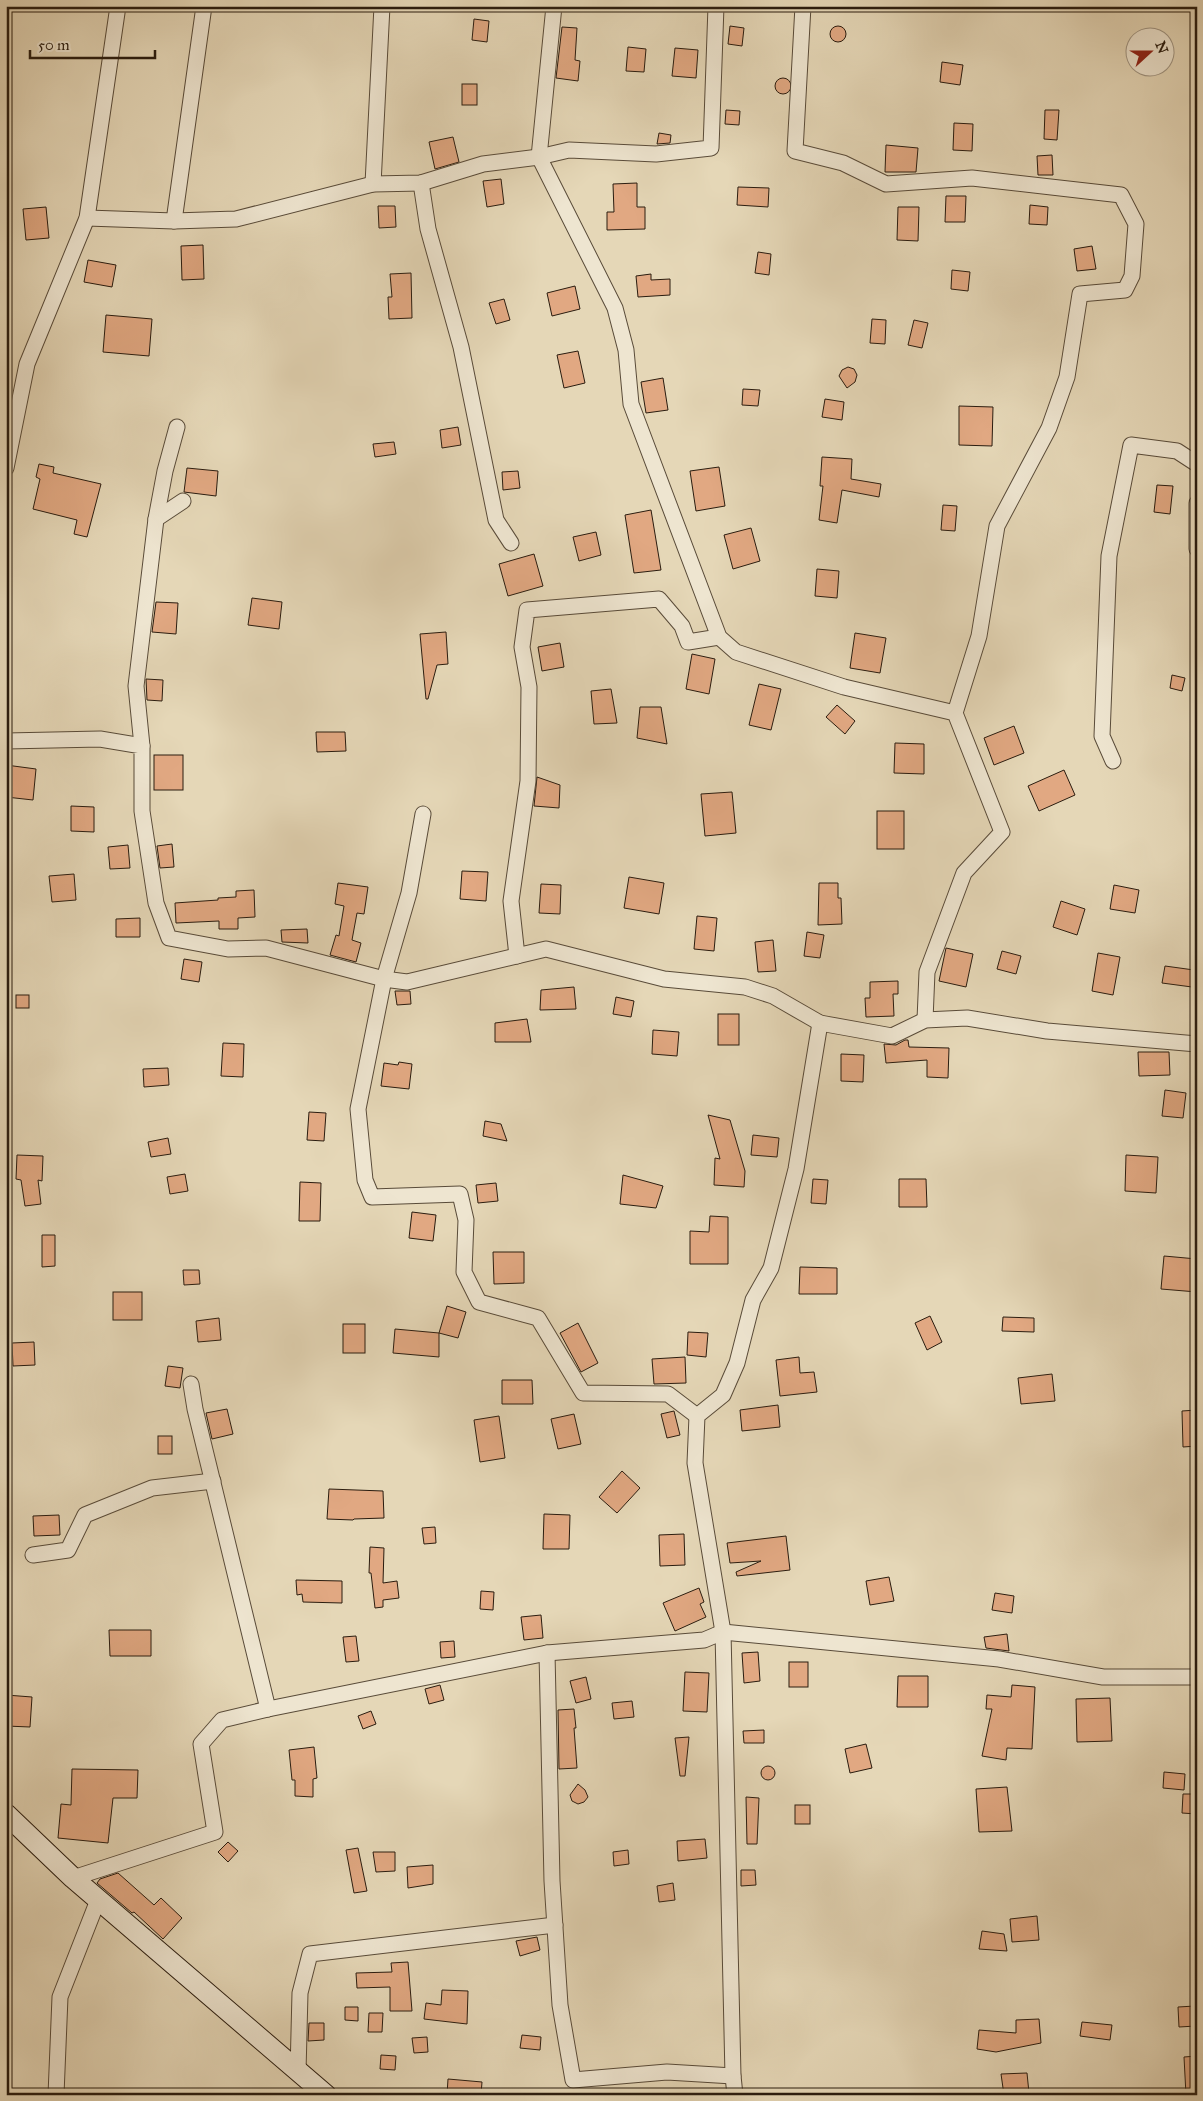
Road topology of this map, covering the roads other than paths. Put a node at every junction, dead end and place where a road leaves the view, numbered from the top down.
1 (118, 6) edge
2 (204, 6) edge
3 (382, 6) edge
4 (554, 6) edge
5 (716, 6) edge
6 (803, 6) edge
7 (539, 157) junction
8 (421, 183) junction
9 (373, 184) junction
10 (87, 218) junction
11 (174, 221) junction
12 (177, 428) dead end
13 (1197, 464) edge
14 (6, 468) edge
15 (183, 501) dead end
16 (1197, 503) edge
17 (156, 518) junction
18 (511, 543) dead end
19 (1197, 549) edge
20 (719, 637) junction
21 (955, 713) junction
22 (6, 741) edge
23 (142, 746) junction
24 (1113, 761) dead end
25 (423, 814) dead end
26 (518, 956) junction
27 (384, 979) junction
28 (925, 1020) junction
29 (820, 1023) junction
30 (1197, 1044) edge
31 (191, 1384) dead end
32 (697, 1416) junction
33 (213, 1481) junction
34 (33, 1555) dead end
35 (723, 1632) junction
36 (547, 1653) junction
37 (1197, 1677) edge
38 (268, 1709) junction
39 (6, 1814) edge
40 (73, 1878) junction
41 (98, 1900) junction
42 (555, 1926) junction
43 (298, 2072) junction
44 (734, 2076) junction
45 (319, 2092) edge
46 (56, 2095) edge
47 (736, 2095) edge

1 - 10 street
2 - 11 street
3 - 9 street
4 - 7 street
5 - 7 street
6 - 21 street
7 - 8 street
7 - 20 street
8 - 9 street
8 - 18 street
9 - 11 street
10 - 11 street
10 - 14 street
12 - 17 street
13 - 24 street
15 - 17 street
16 - 19 street
17 - 23 street
20 - 21 street
20 - 26 street
21 - 28 street
22 - 23 street
23 - 27 street
25 - 27 street
26 - 27 street
26 - 29 street
27 - 32 street
28 - 29 street
28 - 30 street
29 - 32 street
31 - 33 street
32 - 35 street
33 - 34 street
33 - 38 street
35 - 36 street
35 - 37 street
35 - 44 street
36 - 38 street
36 - 42 street
38 - 40 street
39 - 40 street
40 - 41 street
41 - 43 street
41 - 46 street
42 - 43 street
42 - 44 street
43 - 45 street
44 - 47 street

